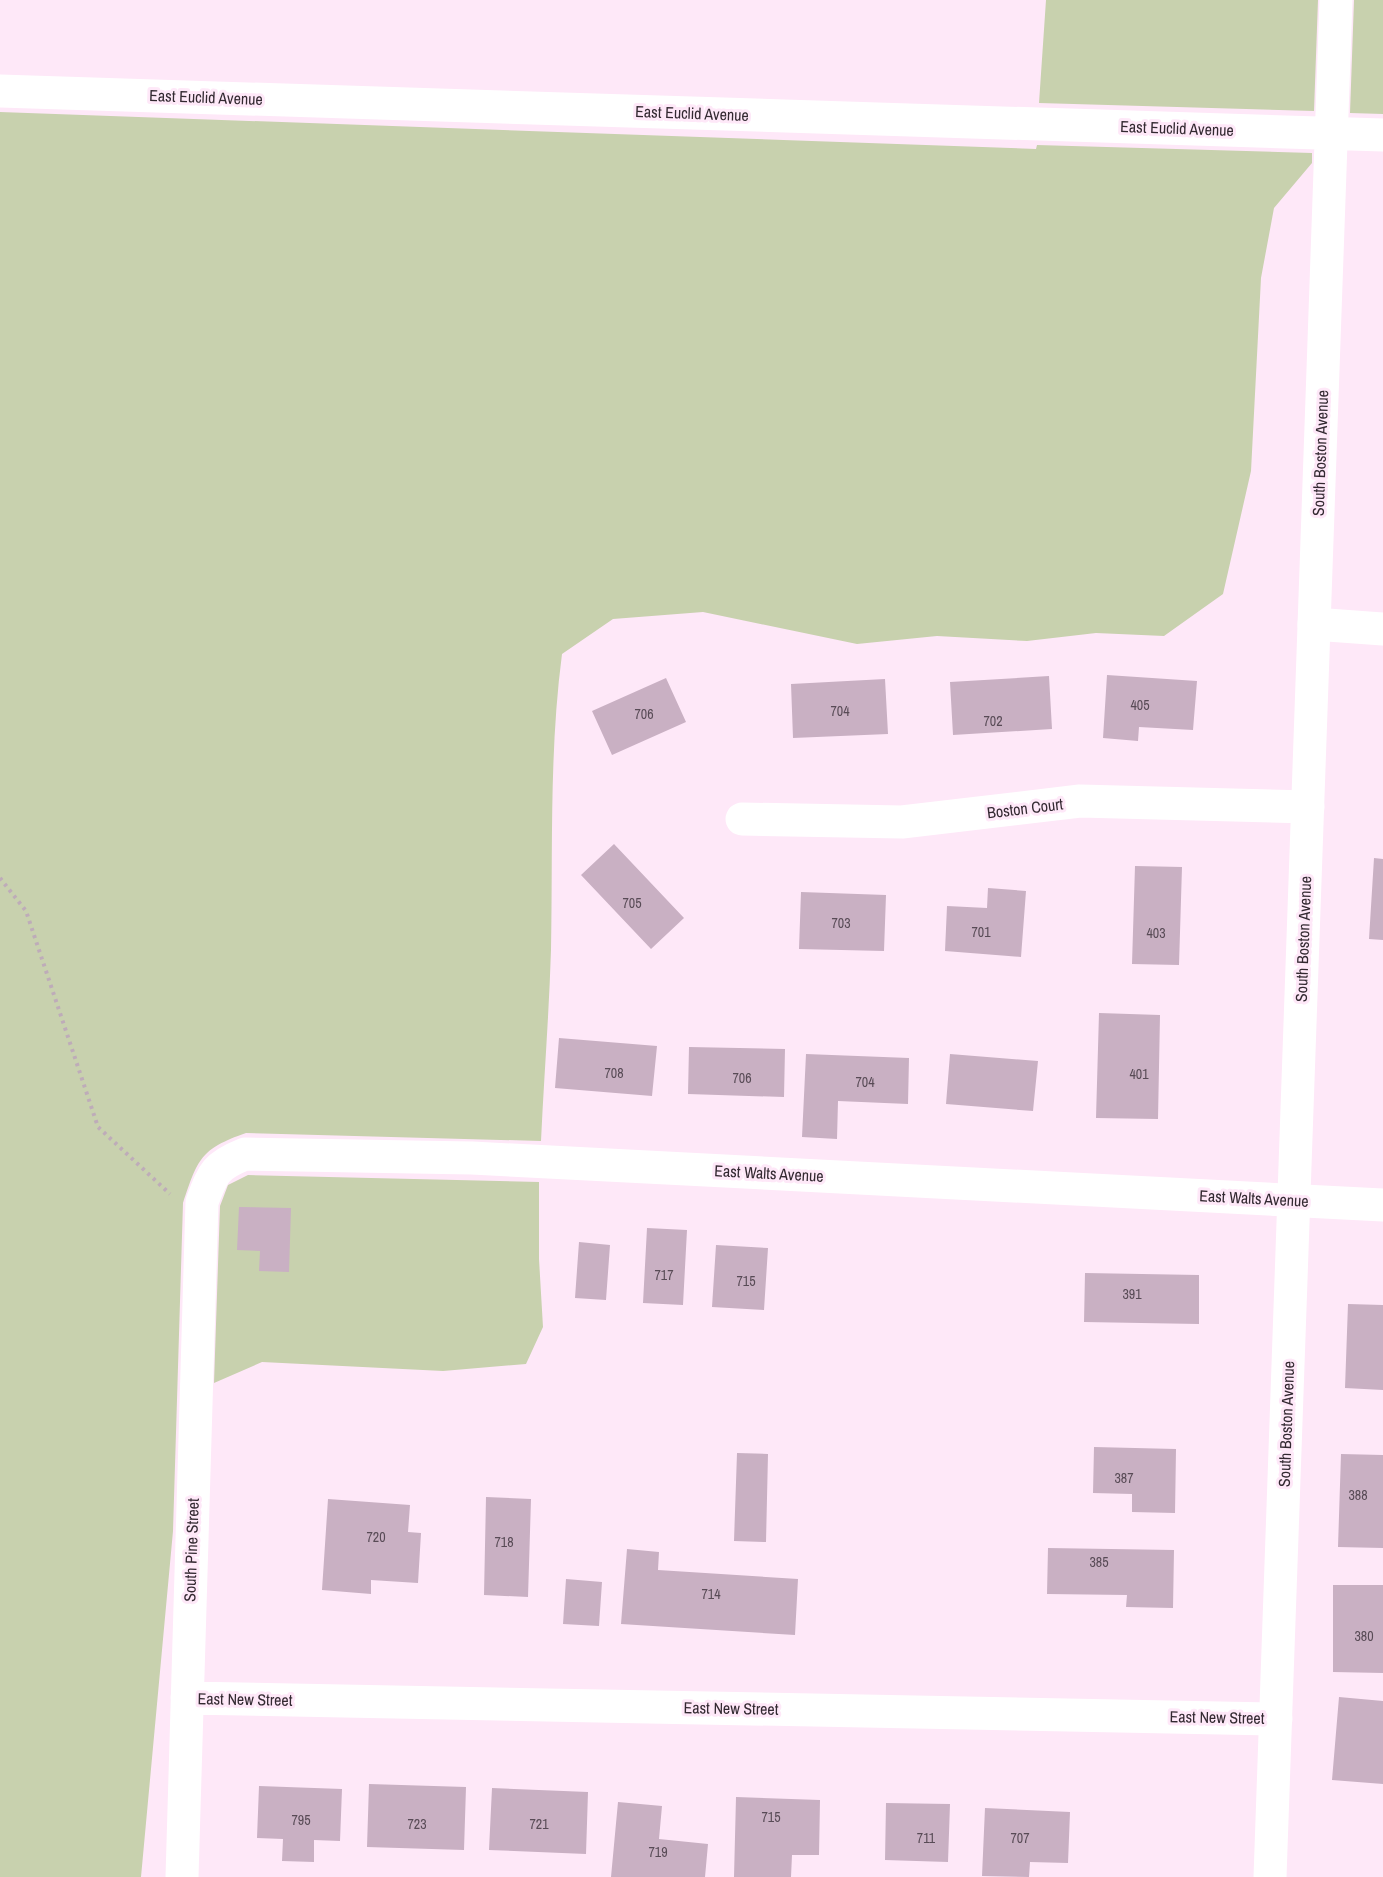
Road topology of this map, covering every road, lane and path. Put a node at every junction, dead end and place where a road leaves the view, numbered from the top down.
1 (1336, 0) edge
2 (0, 91) edge
3 (1331, 133) junction
4 (1383, 135) edge
5 (1314, 624) junction
6 (1383, 629) edge
7 (1308, 807) junction
8 (742, 819) dead end
9 (0, 878) edge
10 (1294, 1199) junction
11 (1383, 1205) edge
12 (201, 1224) junction
13 (187, 1698) junction
14 (1276, 1719) junction
15 (182, 1877) edge
16 (1270, 1877) edge

1 - 3 street, South Boston Avenue
2 - 3 street, East Euclid Avenue
3 - 4 street, East Euclid Avenue
3 - 5 street, South Boston Avenue
5 - 6 street
5 - 7 street, South Boston Avenue
7 - 8 street, Boston Court
7 - 10 street, South Boston Avenue
9 - 12 path
10 - 11 street, East Walts Avenue
10 - 12 street, East Walts Avenue
10 - 14 street, South Boston Avenue
12 - 13 street, South Pine Street
13 - 14 street, East New Street
13 - 15 street, South Pine Street
14 - 16 street, South Boston Avenue

